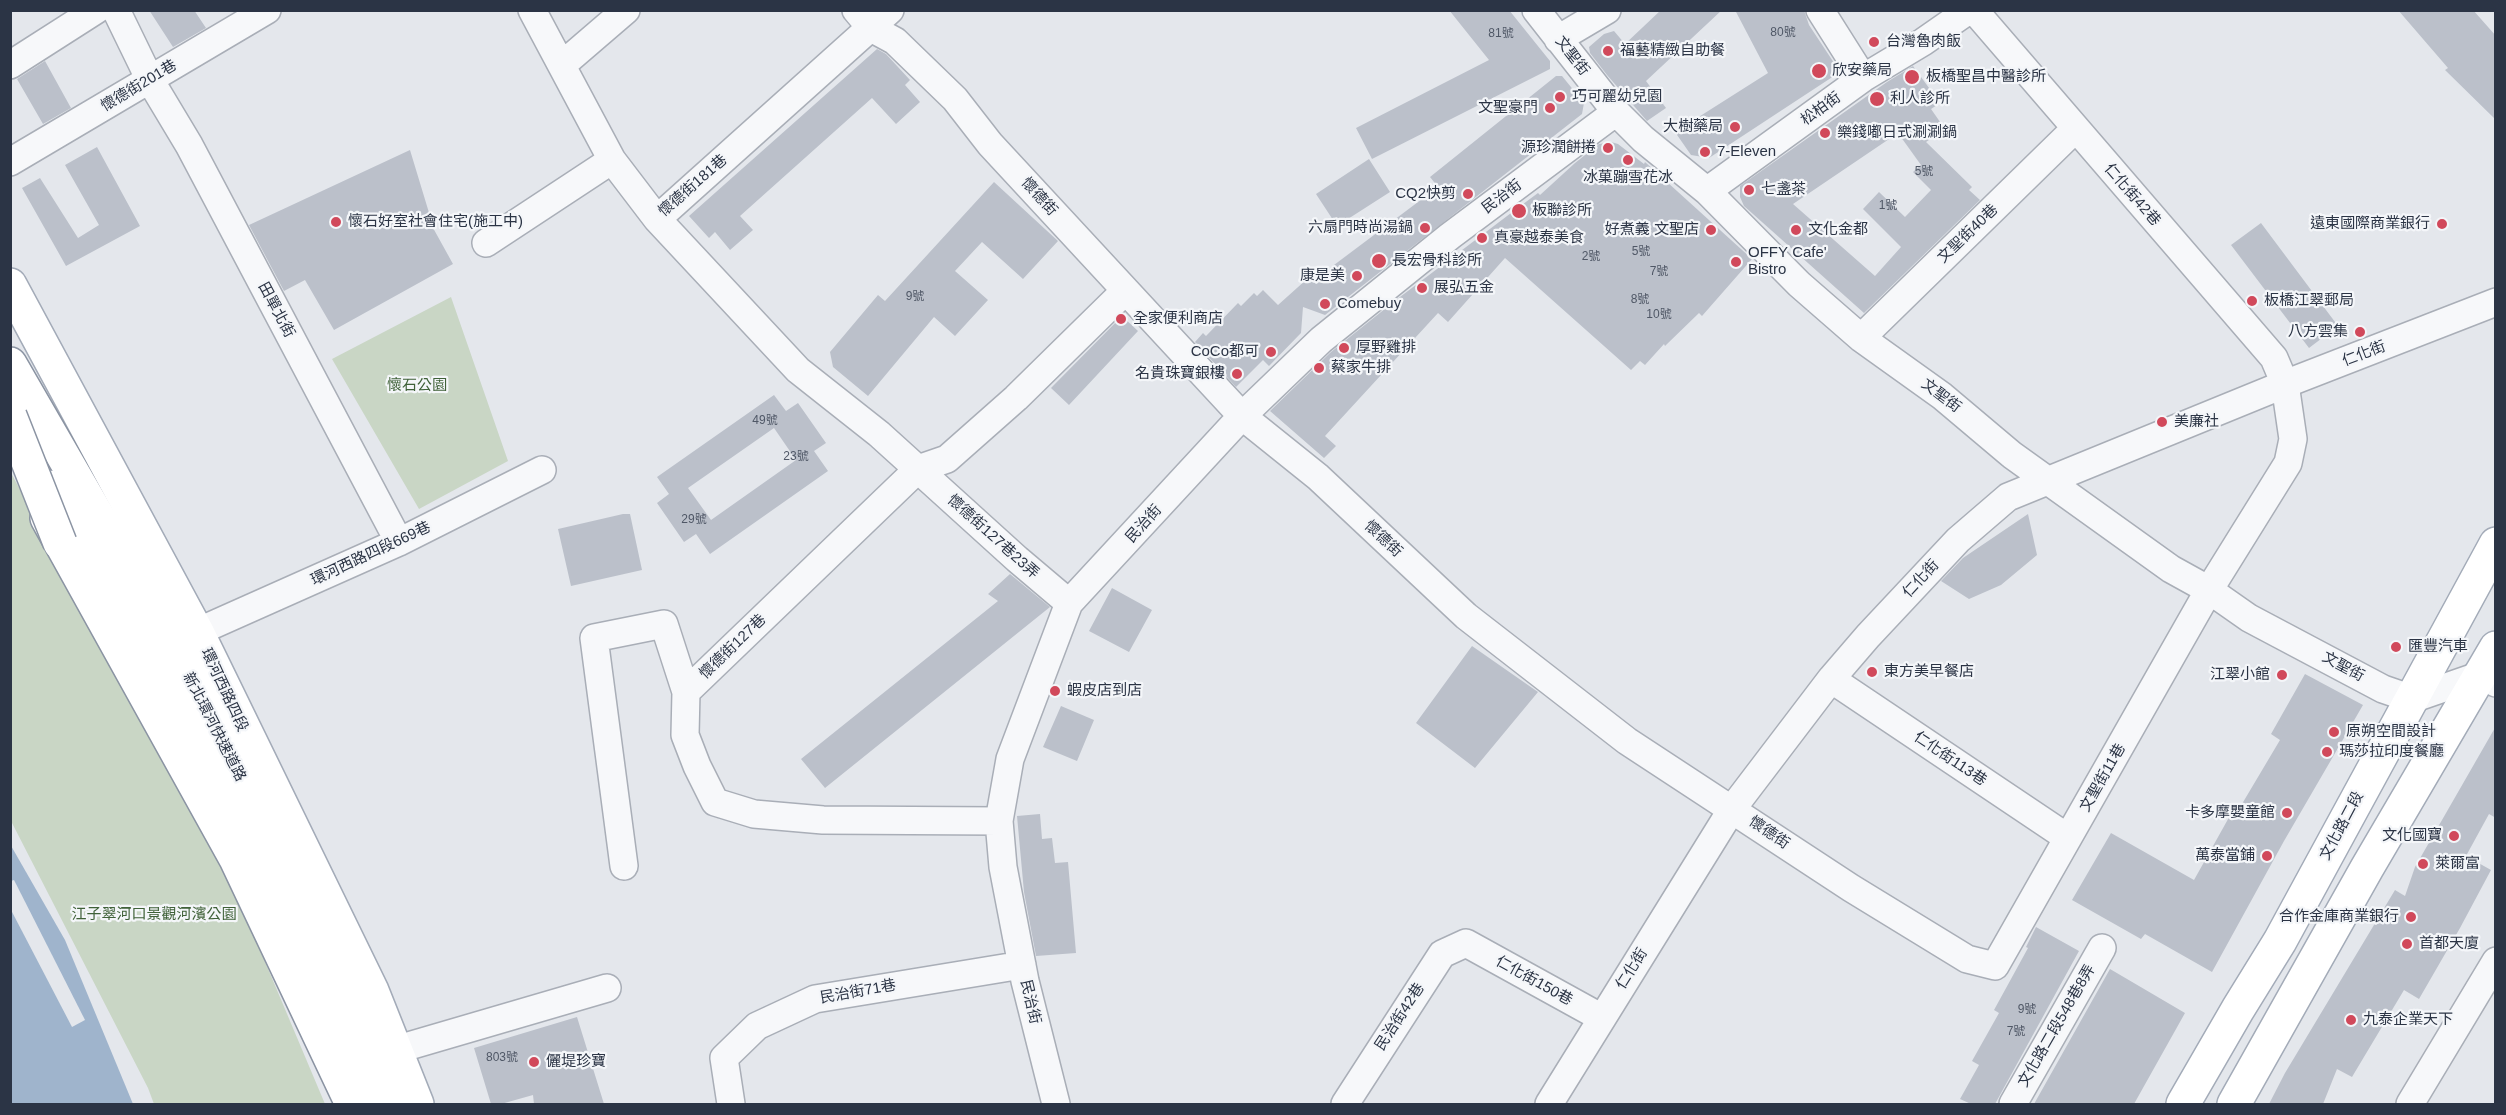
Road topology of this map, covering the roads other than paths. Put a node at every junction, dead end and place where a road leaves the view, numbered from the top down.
1 (96, 10) edge
2 (116, 10) edge
3 (267, 10) edge
4 (532, 10) edge
5 (626, 10) edge
6 (1536, 10) edge
7 (1607, 10) edge
8 (1820, 10) edge
9 (1969, 10) edge
10 (1974, 10) edge
11 (873, 16) edge
12 (1558, 39) junction
13 (13, 59) edge
14 (564, 71) junction
15 (1863, 78) junction
16 (150, 80) junction
17 (1616, 112) junction
18 (2075, 129) junction
19 (612, 160) junction
20 (10, 162) edge
21 (1707, 191) junction
22 (657, 219) junction
23 (486, 243) dead end
24 (10, 285) edge
25 (1125, 291) junction
26 (2496, 302) edge
27 (1861, 338) junction
28 (10, 364) edge
29 (2285, 384) junction
30 (1242, 416) junction
31 (10, 417) edge
32 (10, 450) edge
33 (918, 469) junction
34 (542, 470) dead end
35 (2048, 482) junction
36 (399, 542) junction
37 (60, 543) junction
38 (2496, 544) edge
39 (2209, 590) junction
40 (1069, 603) junction
41 (197, 632) junction
42 (2491, 669) edge
43 (1831, 680) junction
44 (686, 692) junction
45 (2412, 699) junction
46 (281, 806) junction
47 (1732, 809) junction
48 (999, 821) junction
49 (2068, 838) junction
50 (624, 866) dead end
51 (1466, 943) joint
52 (2102, 948) dead end
53 (2496, 961) edge
54 (1022, 965) junction
55 (1995, 966) joint
56 (607, 988) dead end
57 (1602, 1018) junction
58 (395, 1050) junction
59 (352, 1104) edge
60 (366, 1104) edge
61 (388, 1104) edge
62 (404, 1104) edge
63 (417, 1104) edge
64 (731, 1104) edge
65 (1056, 1104) edge
66 (1345, 1104) edge
67 (1549, 1104) edge
68 (2013, 1104) edge
69 (2183, 1104) edge
70 (2234, 1104) edge
71 (2410, 1104) edge

1 - 13 street
2 - 16 street, 田單北街
3 - 16 street, 懷德街201巷
4 - 14 street, 懷德街181巷
5 - 14 street
6 - 12 street, 文聖街
7 - 12 street
8 - 15 street
9 - 15 street, 松柏街
10 - 18 street, 仁化街42巷
11 - 22 street, 懷德街181巷
11 - 25 street, 懷德街
12 - 17 street, 文聖街
14 - 19 street, 懷德街181巷
15 - 21 street, 松柏街
16 - 20 street, 懷德街201巷
16 - 36 street, 田單北街
17 - 21 street, 文聖街
17 - 30 street, 民治街
18 - 27 street, 文聖街40巷
18 - 29 street, 仁化街42巷
19 - 22 street, 懷德街181巷
19 - 23 street
21 - 27 street, 文聖街
22 - 33 street
24 - 41 main road, 環河西路四段
25 - 30 street, 懷德街
25 - 33 street, 懷德街127巷
26 - 29 street, 仁化街
27 - 35 street, 文聖街
28 - 61 main road, 新北環河快速道路
29 - 35 street, 仁化街
29 - 39 street, 仁化街42巷
30 - 40 street, 民治街
30 - 47 street, 懷德街
31 - 37 main road, bridge
31 - 60 main road
32 - 37 main road, bridge
33 - 40 street, 懷德街127巷23弄
33 - 44 street, 懷德街127巷
34 - 36 street, 環河西路四段669巷
35 - 39 street, 文聖街
35 - 43 street, 仁化街
36 - 41 street, 環河西路四段669巷
37 - 59 main road
38 - 45 main road, 文化路二段
39 - 45 street, 文聖街
39 - 49 street, 文聖街11巷
40 - 48 street, 民治街
41 - 46 main road, 環河西路四段
42 - 45 street
42 - 70 main road
43 - 47 street, 仁化街
43 - 49 street, 仁化街113巷
44 - 48 street
44 - 50 street, 懷德街127巷
45 - 69 main road, 文化路二段
46 - 58 main road, 環河西路四段
46 - 62 main road
47 - 55 street, 懷德街
47 - 57 street, 仁化街
48 - 54 street, 民治街
49 - 55 street, 文聖街11巷
51 - 57 street, 仁化街150巷
51 - 66 street, 民治街42巷
52 - 68 street, 文化路二段548巷8弄
53 - 71 street
54 - 64 street, 民治街71巷
54 - 65 street, 民治街
56 - 58 street
57 - 67 street, 仁化街
58 - 63 main road, 環河西路四段

